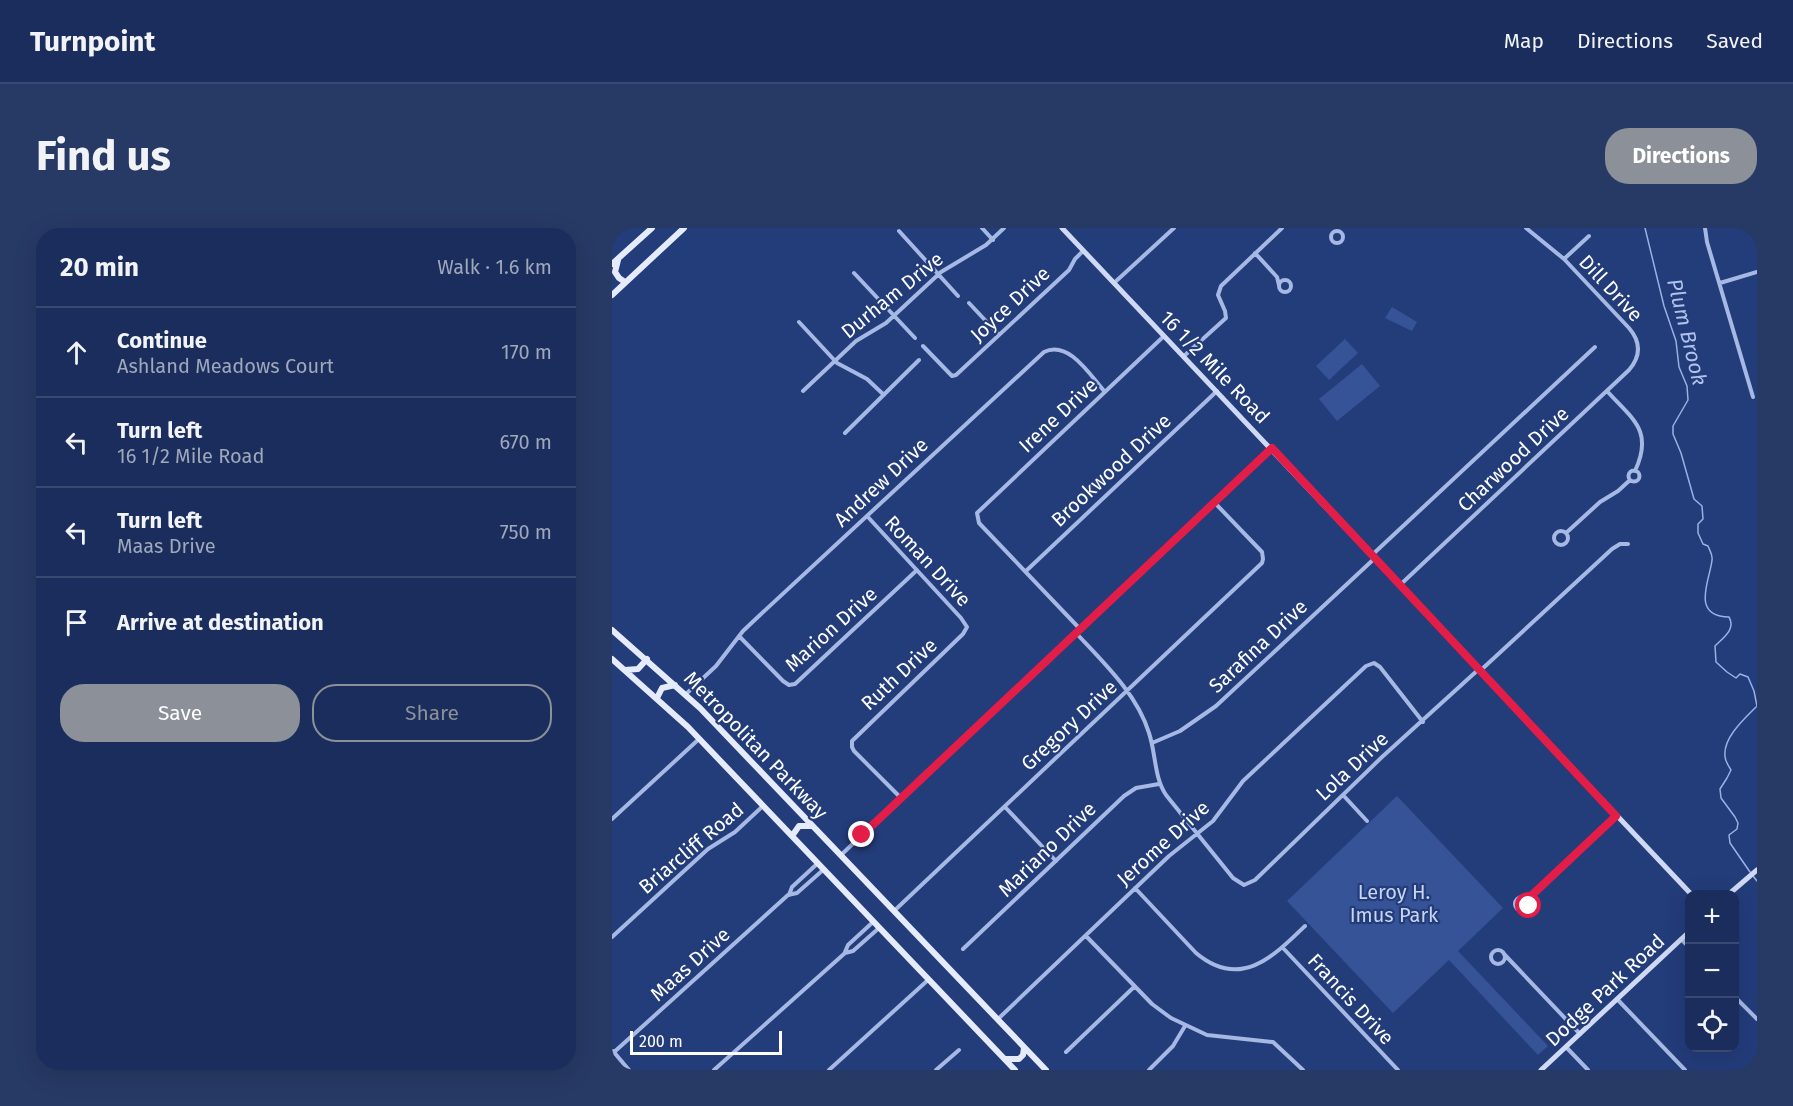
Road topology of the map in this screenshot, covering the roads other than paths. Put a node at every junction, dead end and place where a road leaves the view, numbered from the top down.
1 (652, 228) edge
2 (684, 228) edge
3 (982, 228) edge
4 (1004, 228) edge
5 (1062, 228) edge
6 (1174, 228) edge
7 (1282, 228) edge
8 (1329, 228) edge
9 (1526, 228) edge
10 (1705, 228) edge
11 (899, 231) dead end
12 (1336, 231) junction
13 (1331, 236) junction
14 (1589, 236) dead end
15 (993, 240) junction
16 (1083, 251) junction
17 (1255, 253) junction
18 (620, 257) junction
19 (1564, 259) junction
20 (612, 264) edge
21 (1757, 272) edge
22 (854, 273) dead end
23 (938, 274) junction
24 (1277, 277) junction
25 (1284, 280) junction
26 (625, 282) junction
27 (1720, 283) junction
28 (1114, 284) junction
29 (1279, 285) junction
30 (612, 295) edge
31 (958, 296) dead end
32 (969, 303) dead end
33 (894, 316) junction
34 (799, 322) dead end
35 (999, 335) junction
36 (1165, 336) junction
37 (915, 338) dead end
38 (923, 346) dead end
39 (1595, 347) dead end
40 (1638, 350) joint
41 (1184, 356) junction
42 (919, 360) dead end
43 (835, 361) junction
44 (803, 391) dead end
45 (1217, 391) junction
46 (1607, 391) junction
47 (1105, 392) junction
48 (884, 395) junction
49 (1753, 397) dead end
50 (845, 433) dead end
51 (1272, 448) junction
52 (1635, 471) junction
53 (1630, 480) junction
54 (1214, 502) junction
55 (867, 516) junction
56 (1566, 533) dead end
57 (1628, 544) dead end
58 (1373, 556) junction
59 (917, 570) junction
60 (1026, 571) junction
61 (1400, 585) junction
62 (967, 627) joint
63 (612, 630) edge
64 (1078, 631) junction
65 (739, 636) junction
66 (612, 659) edge
67 (647, 660) junction
68 (1481, 669) junction
69 (624, 670) junction
70 (676, 685) junction
71 (1127, 691) junction
72 (686, 694) junction
73 (657, 698) junction
74 (1423, 722) junction
75 (699, 739) junction
76 (1152, 743) junction
77 (1159, 784) junction
78 (1343, 795) junction
79 (901, 798) junction
80 (764, 806) junction
81 (1005, 807) junction
82 (1616, 816) junction
83 (612, 819) edge
84 (1367, 821) dead end
85 (813, 826) junction
86 (1196, 834) junction
87 (792, 836) junction
88 (841, 855) junction
89 (1056, 861) junction
90 (818, 863) junction
91 (823, 869) junction
92 (1757, 870) edge
93 (1135, 888) junction
94 (1687, 890) edge
95 (1734, 890) edge
96 (1532, 895) junction
97 (788, 896) junction
98 (1523, 897) junction
99 (1529, 903) junction
100 (894, 911) junction
101 (873, 922) junction
102 (1305, 926) dead end
103 (879, 928) junction
104 (1086, 936) junction
105 (1685, 936) edge
106 (612, 938) edge
107 (1681, 939) junction
108 (1685, 944) edge
109 (1282, 948) junction
110 (963, 950) dead end
111 (845, 953) junction
112 (1504, 954) junction
113 (1511, 961) junction
114 (1502, 963) junction
115 (929, 980) junction
116 (1134, 987) junction
117 (1736, 998) edge
118 (1617, 999) junction
119 (1757, 1019) edge
120 (998, 1020) junction
121 (1185, 1026) junction
122 (1580, 1034) junction
123 (1566, 1047) junction
124 (1024, 1048) junction
125 (959, 1050) dead end
126 (613, 1052) edge
127 (1065, 1052) dead end
128 (1005, 1059) junction
129 (629, 1070) edge
130 (714, 1070) edge
131 (829, 1070) edge
132 (936, 1070) edge
133 (1015, 1070) edge
134 (1046, 1070) edge
135 (1149, 1070) edge
136 (1303, 1070) edge
137 (1398, 1070) edge
138 (1541, 1070) edge
139 (1588, 1070) edge
140 (1685, 1070) edge

1 - 18 main road
2 - 26 main road
3 - 15 street
4 - 15 street, Durham Drive
5 - 16 street, 16 1/2 Mile Road
6 - 28 street
7 - 17 street
8 - 12 street
8 - 13 street
9 - 19 street, Dill Drive
10 - 27 street
11 - 23 street
12 - 13 street
12 - 13 street
14 - 19 street
15 - 23 street, Durham Drive
16 - 28 street, 16 1/2 Mile Road
16 - 35 street, Joyce Drive
17 - 24 street
17 - 41 street
18 - 20 main road
18 - 26 main road
19 - 40 street, Dill Drive
21 - 27 street
22 - 33 street
23 - 31 street
23 - 33 street, Durham Drive
24 - 25 street
24 - 29 street
25 - 29 street
25 - 29 street
26 - 30 main road
27 - 49 street
28 - 36 street, 16 1/2 Mile Road
32 - 35 street
33 - 37 street
33 - 43 street, Durham Drive
34 - 43 street
35 - 38 street, Joyce Drive
36 - 41 street, 16 1/2 Mile Road
36 - 47 street, Irene Drive
39 - 58 street, Sarafina Drive
40 - 46 street, Charwood Drive
41 - 45 street, 16 1/2 Mile Road
42 - 48 street
43 - 44 street, Durham Drive
43 - 48 street
45 - 51 street, 16 1/2 Mile Road
45 - 60 street, Brookwood Drive
46 - 52 street
46 - 61 street, Charwood Drive
47 - 55 street, Andrew Drive
47 - 60 street, Irene Drive
48 - 50 street
51 - 54 street
51 - 58 street, 16 1/2 Mile Road
52 - 53 street
52 - 53 street
53 - 56 street
54 - 64 street
54 - 71 street, Gregory Drive
55 - 59 street, Roman Drive
55 - 65 street, Andrew Drive
57 - 68 street, Lola Drive
58 - 61 street, 16 1/2 Mile Road
58 - 76 street, Sarafina Drive
59 - 62 street, Roman Drive
59 - 65 street, Marion Drive
60 - 64 street
61 - 68 street, 16 1/2 Mile Road
62 - 79 street, Ruth Drive
63 - 67 main road, Metropolitan Parkway
64 - 71 street
64 - 79 street
65 - 72 street, Andrew Drive
66 - 69 main road, Metropolitan Parkway
67 - 69 main road
67 - 70 main road, Metropolitan Parkway
68 - 74 street, Lola Drive
68 - 82 street, 16 1/2 Mile Road
69 - 73 main road, Metropolitan Parkway
70 - 72 main road, Metropolitan Parkway
70 - 73 main road
71 - 76 street
71 - 81 street, Gregory Drive
72 - 85 main road, Metropolitan Parkway
73 - 75 main road, Metropolitan Parkway
74 - 78 street, Lola Drive
74 - 86 street, Jerome Drive
75 - 80 main road, Metropolitan Parkway
75 - 83 street
76 - 77 street
77 - 86 street
77 - 89 street, Mariano Drive
78 - 84 street
78 - 86 street, Lola Drive
79 - 88 street
80 - 87 main road, Metropolitan Parkway
80 - 106 street, Briarcliff Road
81 - 89 street
81 - 100 street, Gregory Drive
82 - 94 street, 16 1/2 Mile Road
82 - 96 street
85 - 87 main road
85 - 88 main road, Metropolitan Parkway
86 - 93 street, Jerome Drive
87 - 90 main road, Metropolitan Parkway
88 - 100 main road, Metropolitan Parkway
89 - 110 street, Mariano Drive
90 - 91 main road, Metropolitan Parkway
90 - 97 street, Maas Drive
91 - 97 street, Maas Drive
91 - 101 main road, Metropolitan Parkway
92 - 95 street
93 - 104 street, Jerome Drive
93 - 109 street
96 - 98 street
96 - 99 street
97 - 126 street, Maas Drive
98 - 99 street
98 - 99 street
100 - 120 main road, Metropolitan Parkway
101 - 103 main road, Metropolitan Parkway
101 - 111 street
102 - 109 street
103 - 111 street
103 - 115 main road, Metropolitan Parkway
104 - 116 street
104 - 120 street, Jerome Drive
105 - 107 street, Dodge Park Road
107 - 108 street
107 - 118 street, Dodge Park Road
109 - 137 street, Francis Drive
111 - 130 street
112 - 113 street
112 - 114 street
112 - 114 street
113 - 114 street
113 - 122 street
115 - 128 main road, Metropolitan Parkway
115 - 131 street
116 - 121 street
116 - 127 street
117 - 119 street
118 - 122 street, Dodge Park Road
118 - 140 street
120 - 124 main road, Metropolitan Parkway
121 - 135 street
121 - 136 street
122 - 123 street, Dodge Park Road
123 - 138 street, Dodge Park Road
123 - 139 street
124 - 128 main road
124 - 134 main road, Metropolitan Parkway
125 - 132 street
126 - 129 street
128 - 133 main road, Metropolitan Parkway

